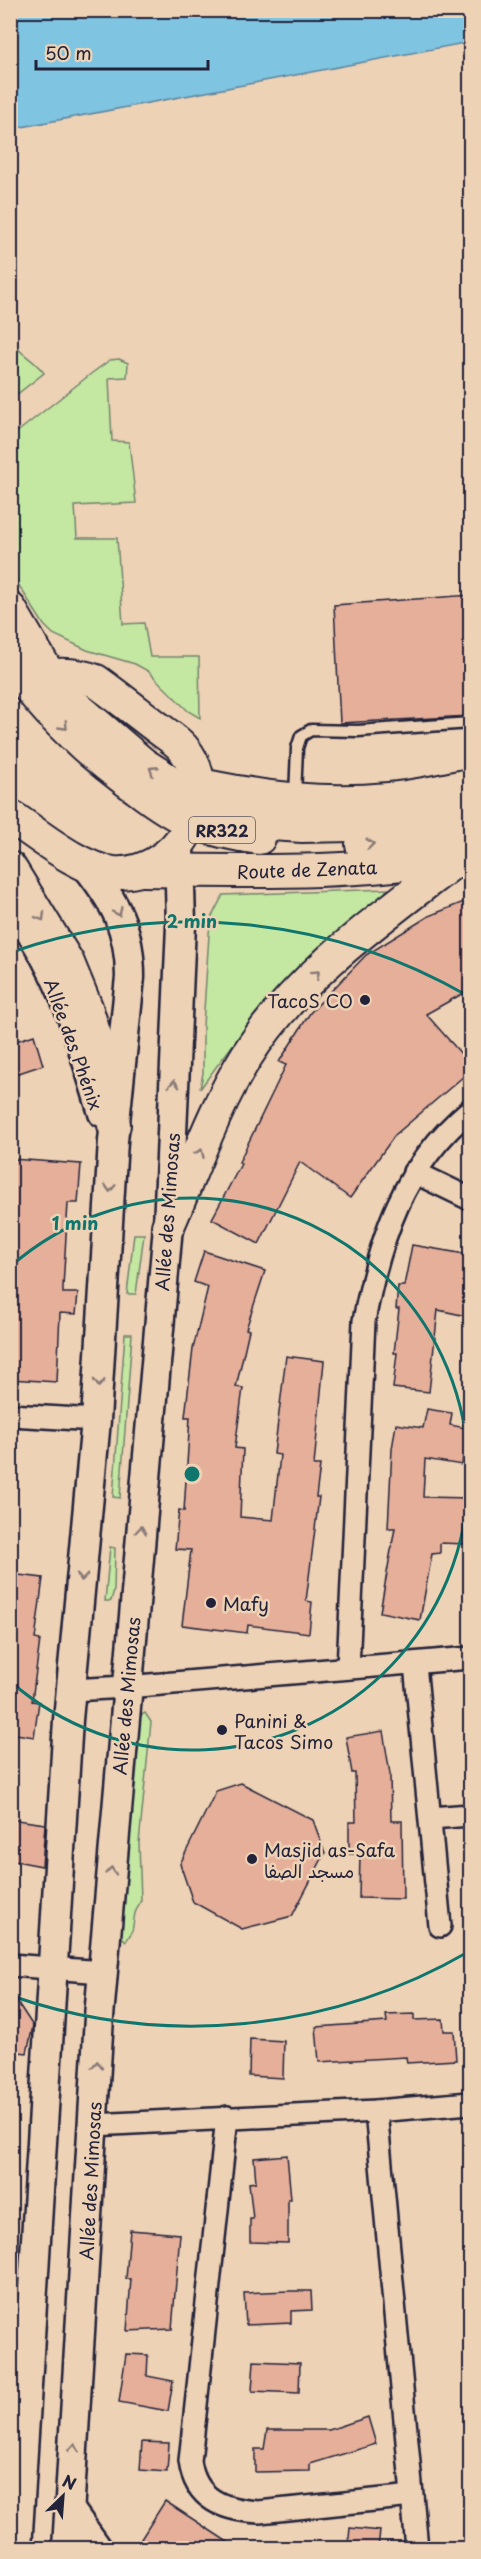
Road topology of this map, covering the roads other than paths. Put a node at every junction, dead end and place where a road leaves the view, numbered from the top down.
1 (10, 609) edge
2 (24, 678) edge
3 (471, 723) edge
4 (471, 785) edge
5 (295, 799) junction
6 (471, 807) edge
7 (10, 816) edge
8 (189, 824) junction
9 (467, 846) edge
10 (85, 864) junction
11 (10, 868) edge
12 (10, 907) edge
13 (471, 1110) edge
14 (113, 1139) junction
15 (414, 1172) junction
16 (471, 1199) edge
17 (168, 1226) junction
18 (10, 1415) edge
19 (96, 1420) junction
20 (471, 1658) edge
21 (415, 1664) junction
22 (348, 1668) junction
23 (126, 1687) junction
24 (71, 1690) junction
25 (471, 1815) edge
26 (431, 1818) junction
27 (440, 1926) dead end
28 (10, 1965) edge
29 (52, 1968) junction
30 (103, 1972) junction
31 (471, 2103) edge
32 (375, 2110) junction
33 (227, 2117) junction
34 (93, 2125) junction
35 (412, 2496) junction
36 (70, 2510) junction
37 (17, 2548) edge
38 (67, 2548) edge
39 (97, 2548) edge
40 (417, 2548) edge

1 - 2 main road, Route de Zenata
2 -> 8 main road, Route de Zenata / RR322
2 - 8 main road
3 - 5 lane
4 - 5 main road, Route de Zenata / RR322
5 - 8 main road, Route de Zenata / RR322
6 - 8 main road, Route de Zenata / RR322
7 - 10 main road, RR322
8 -> 9 main road, Route de Zenata / RR322
8 - 9 main road, Route de Zenata / RR322
8 - 10 main road, Route de Zenata / RR322
17 -> 8 main road, Allée des Mimosas
17 -> 9 main road
10 -> 14 main road
11 -> 14 main road
12 - 14 street, Allée des Phénix
13 - 15 street
14 -> 19 main road
15 - 16 street
15 - 22 street
23 -> 17 main road, Allée des Mimosas
18 - 19 street
19 -> 24 main road
20 - 21 street
21 - 22 street
21 - 26 street
22 - 23 street
23 - 24 street
30 -> 23 main road, Allée des Mimosas
24 - 29 main road
25 - 26 street
26 - 27 street
28 - 29 street
29 - 30 street
29 - 37 main road
34 -> 30 main road, Allée des Mimosas
31 - 32 street
32 - 33 street
32 - 35 street
33 - 34 street
33 - 35 street
36 -> 34 main road, Allée des Mimosas
35 - 40 street
36 - 38 main road, Allée des Mimosas
36 - 39 main road

